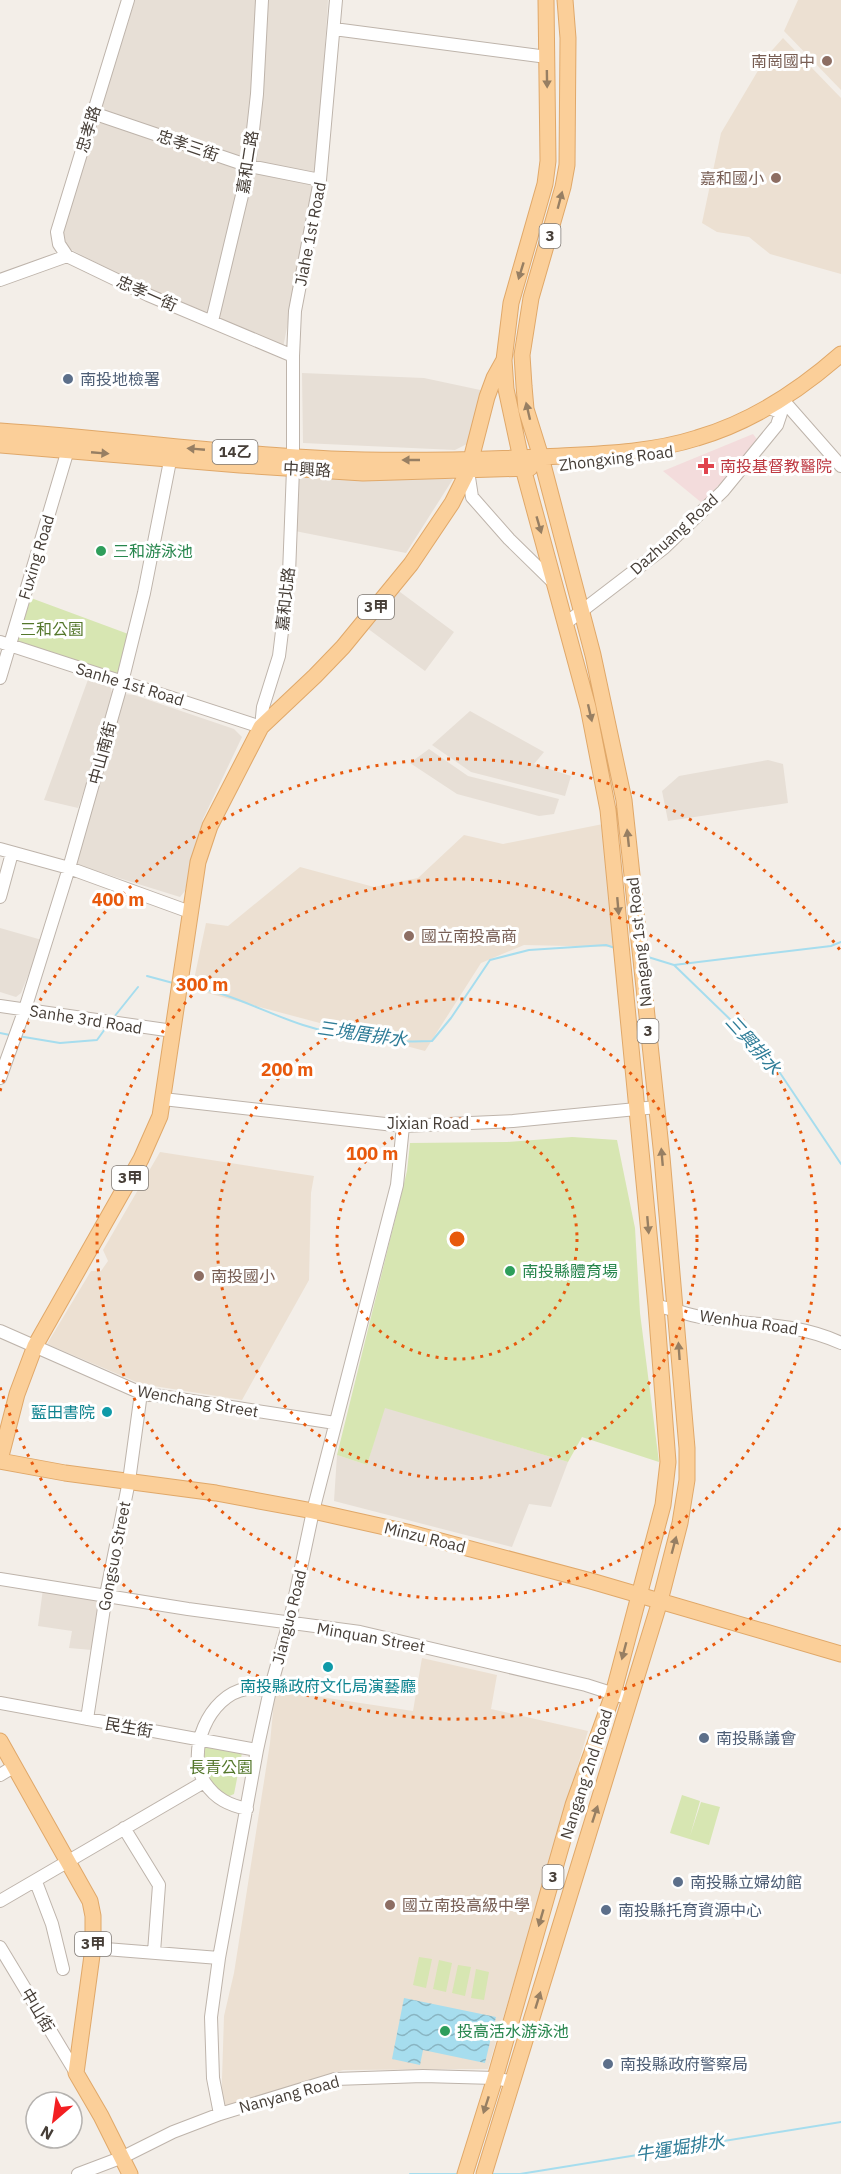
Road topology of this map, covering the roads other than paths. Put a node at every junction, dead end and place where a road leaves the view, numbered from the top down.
1 (128, 0) edge
2 (262, 0) edge
3 (336, 0) edge
4 (546, 0) edge
5 (565, 0) edge
6 (334, 29) junction
7 (547, 57) junction
8 (93, 113) junction
9 (249, 166) junction
10 (320, 180) junction
11 (67, 256) junction
12 (0, 280) edge
13 (212, 321) junction
14 (841, 354) edge
15 (293, 356) junction
16 (504, 360) junction
17 (841, 364) edge
18 (780, 406) junction
19 (0, 431) edge
20 (70, 443) junction
21 (0, 445) edge
22 (172, 453) junction
23 (542, 462) junction
24 (293, 463) junction
25 (522, 463) junction
26 (469, 465) junction
27 (841, 466) edge
28 (557, 586) junction
29 (581, 612) junction
30 (566, 623) junction
31 (5, 644) edge
32 (0, 678) edge
33 (122, 682) junction
34 (261, 727) junction
35 (6, 851) edge
36 (69, 868) junction
37 (0, 897) edge
38 (190, 912) junction
39 (0, 1006) edge
40 (25, 1009) junction
41 (173, 1031) junction
42 (0, 1078) edge
43 (163, 1099) junction
44 (657, 1107) junction
45 (637, 1109) junction
46 (403, 1126) junction
47 (656, 1306) junction
48 (676, 1309) junction
49 (0, 1331) edge
50 (841, 1343) edge
51 (35, 1346) junction
52 (141, 1394) junction
53 (335, 1423) junction
54 (0, 1460) edge
55 (129, 1481) junction
56 (313, 1511) junction
57 (0, 1579) edge
58 (106, 1595) junction
59 (639, 1595) junction
60 (660, 1601) junction
61 (289, 1624) junction
62 (841, 1654) edge
63 (270, 1690) junction
64 (613, 1694) junction
65 (630, 1699) junction
66 (0, 1703) edge
67 (87, 1719) junction
68 (201, 1740) junction
69 (0, 1741) edge
70 (257, 1750) junction
71 (15, 1766) junction
72 (0, 1775) edge
73 (204, 1782) junction
74 (248, 1809) junction
75 (124, 1828) junction
76 (68, 1863) junction
77 (36, 1882) junction
78 (0, 1901) edge
79 (0, 1947) edge
80 (93, 1948) junction
81 (154, 1952) junction
82 (219, 1958) junction
83 (63, 1970) dead end
84 (76, 2073) junction
85 (495, 2078) junction
86 (513, 2082) junction
87 (220, 2114) junction
88 (123, 2157) junction
89 (467, 2167) edge
90 (78, 2174) edge
91 (130, 2174) edge
92 (484, 2174) edge

1 - 8 street, 忠孝路
2 - 9 street, 嘉和二路
3 - 6 street, Jiahe 1st Road
4 - 7 main road, 3
23 -> 5 main road, 3
6 - 7 street
6 - 10 street, Jiahe 1st Road
7 -> 16 main road, 3
8 - 9 street, 忠孝三街
8 - 11 street, 忠孝路
9 - 10 street, 忠孝三街
9 - 13 street, 嘉和二路
10 - 15 street, Jiahe 1st Road
11 - 12 street
11 - 13 street, 忠孝一街
13 - 15 street, 忠孝一街
14 - 18 main road, Dazhuang Road
15 - 24 street, Jiahe 1st Road
16 - 25 main road, 3
16 - 26 main road, 3甲
17 - 18 main road, Dazhuang Road
18 - 23 main road, Zhongxing Road
18 - 27 street
18 - 29 street, Dazhuang Road
19 - 20 main road, 中興路 / 14乙
20 - 21 main road, 中興路 / 14乙
20 - 22 main road, 中興路 / 14乙
20 - 31 street, Fuxing Road
22 - 24 main road, 中興路 / 14乙
22 - 33 street, 中山南街
23 - 25 main road, 中興路 / 14乙
23 - 29 main road, Nangang 1st Road / 3
24 - 26 main road, 中興路 / 14乙
24 - 34 street, 嘉和北路
25 - 26 main road, 中興路 / 14乙
25 -> 28 main road, Nangang 1st Road / 3
26 - 28 street
26 - 34 main road, 3甲
28 - 30 main road, Nangang 1st Road / 3
29 - 30 street, Dazhuang Road
44 -> 29 main road, Nangang 1st Road / 3
30 -> 45 main road, Nangang 1st Road / 3
31 - 32 street, Fuxing Road
31 - 33 street, Sanhe 1st Road
33 - 34 street, Sanhe 1st Road
33 - 36 street, 中山南街
34 - 38 main road, 3甲
35 - 36 street
35 - 37 street
36 - 38 street
36 - 40 street, 中山南街
38 - 41 main road, 3甲
39 - 40 street, Sanhe 3rd Road
40 - 41 street, Sanhe 3rd Road
40 - 42 street, 中山南街
41 - 43 main road, 3甲
43 - 46 street, Jixian Road
43 - 51 main road, 3甲
44 - 45 street, Jixian Road
48 -> 44 main road, Nangang 1st Road / 3
45 - 46 street, Jixian Road
45 -> 47 main road, Nangang 1st Road / 3
46 - 53 street, Jianguo Road
47 - 48 street, Wenhua Road
47 - 59 main road, Nangang 1st Road / 3
48 - 50 street, Wenhua Road
60 -> 48 main road, Nangang 1st Road / 3
49 - 51 street, Wenchang Street
51 - 52 street, Wenchang Street
51 - 54 main road, 3甲
52 - 53 street, Wenchang Street
52 - 55 street, Gongsuo Street
53 - 56 street, Jianguo Road
54 - 55 main road, Minzu Road
55 - 56 main road, Minzu Road
55 - 58 street, Gongsuo Street
56 - 59 main road, Minzu Road
56 - 61 street, Jianguo Road
57 - 58 street, Minquan Street
58 - 61 street, Minquan Street
58 - 67 street, Gongsuo Street
59 - 60 main road, Minzu Road
59 -> 64 main road, Nangang 2nd Road / 3
60 - 62 main road, Minzu Road
60 - 65 main road, Nangang 2nd Road / 3
61 - 63 street, Jianguo Road
61 - 64 street, Minquan Street
63 - 68 street
63 - 70 street, Jianguo Road
64 - 65 street, Minquan Street
64 -> 85 main road, Nangang 2nd Road / 3
86 -> 65 main road, Nangang 2nd Road / 3
66 - 67 street, 民生街
67 - 68 street, 民生街
68 - 70 street, 民生街
68 - 73 street
69 - 71 main road, 3甲
70 - 74 street, Jianguo Road
71 - 72 street
71 - 76 main road, 3甲
73 - 74 street
73 - 75 street
74 - 82 street, Jianguo Road
75 - 76 street
75 - 81 street
76 - 77 street
76 - 80 main road, 3甲
77 - 78 street
77 - 83 street
79 - 84 street, 中山街
80 - 81 street
80 - 84 main road, 3甲
81 - 82 street
82 - 87 street, Jianguo Road
84 - 88 main road
85 - 86 street, Nanyang Road
85 - 87 street, Nanyang Road
85 -> 89 main road, Nangang 2nd Road / 3
86 - 92 main road, Nangang 2nd Road / 3
87 - 88 street, Nanyang Road
88 - 90 street, Nanyang Road
88 - 91 main road

